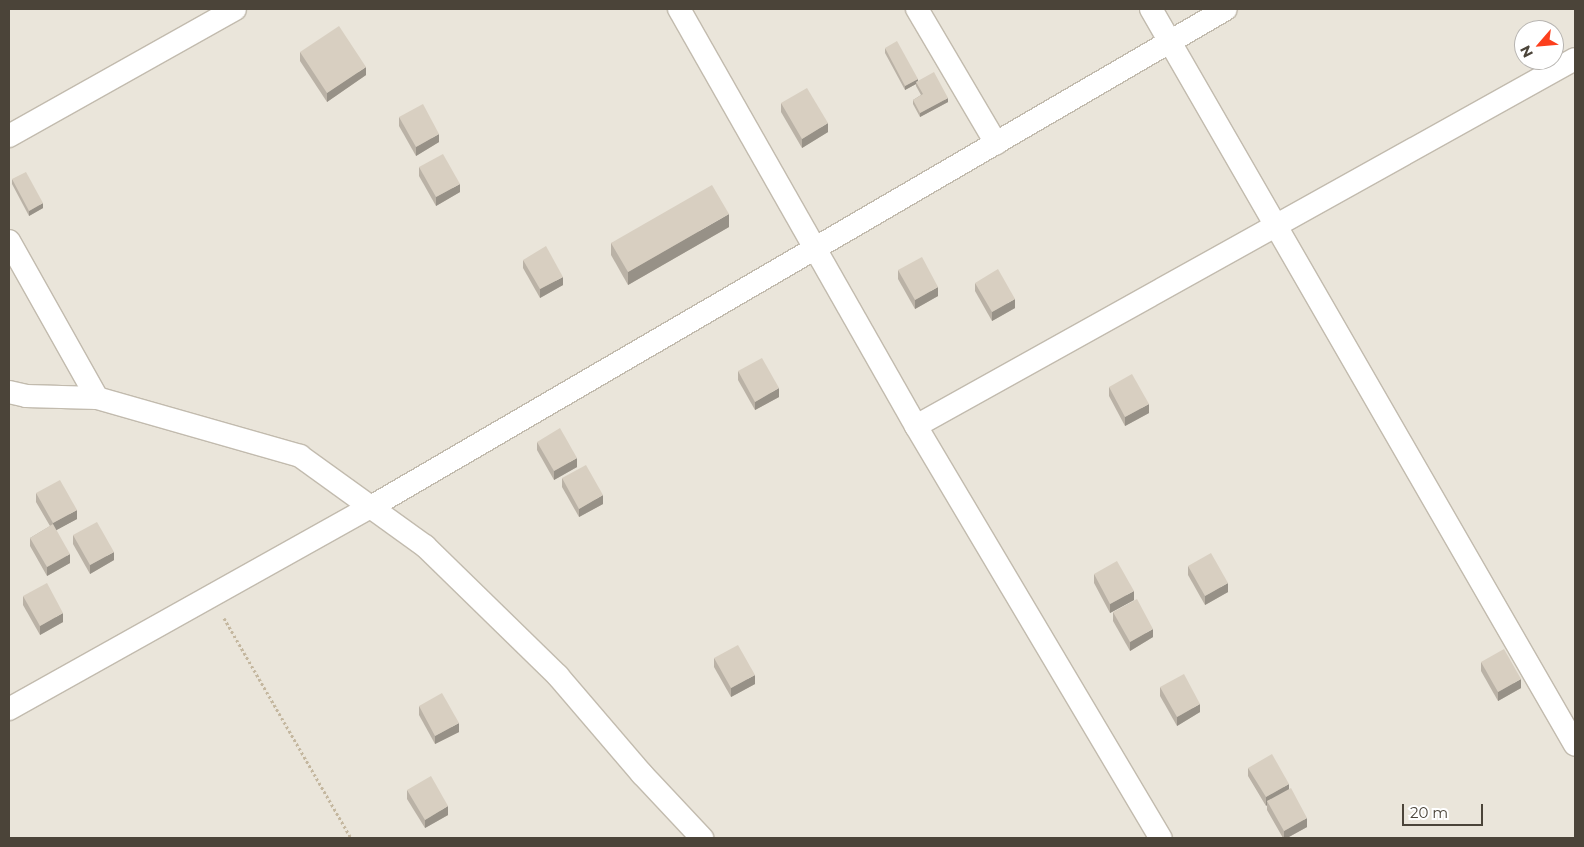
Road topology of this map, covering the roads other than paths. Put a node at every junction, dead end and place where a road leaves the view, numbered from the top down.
1 (235, 9) edge
2 (679, 9) edge
3 (917, 9) edge
4 (1151, 9) edge
5 (1226, 9) edge
6 (1170, 42) junction
7 (1575, 59) edge
8 (9, 136) edge
9 (996, 143) junction
10 (1276, 226) junction
11 (9, 241) edge
12 (815, 248) junction
13 (9, 392) edge
14 (97, 398) junction
15 (916, 426) junction
16 (371, 507) junction
17 (9, 709) edge
18 (1575, 745) edge
19 (702, 838) edge
20 (1161, 838) edge

1 - 8 street
2 - 12 street
3 - 9 street
4 - 6 street
5 - 6 street
6 - 9 street
6 - 10 street
7 - 10 street
9 - 12 street
10 - 15 street
10 - 18 street
11 - 14 street
12 - 15 street
12 - 16 street
13 - 14 street
14 - 16 street
15 - 20 street
16 - 17 street
16 - 19 street

